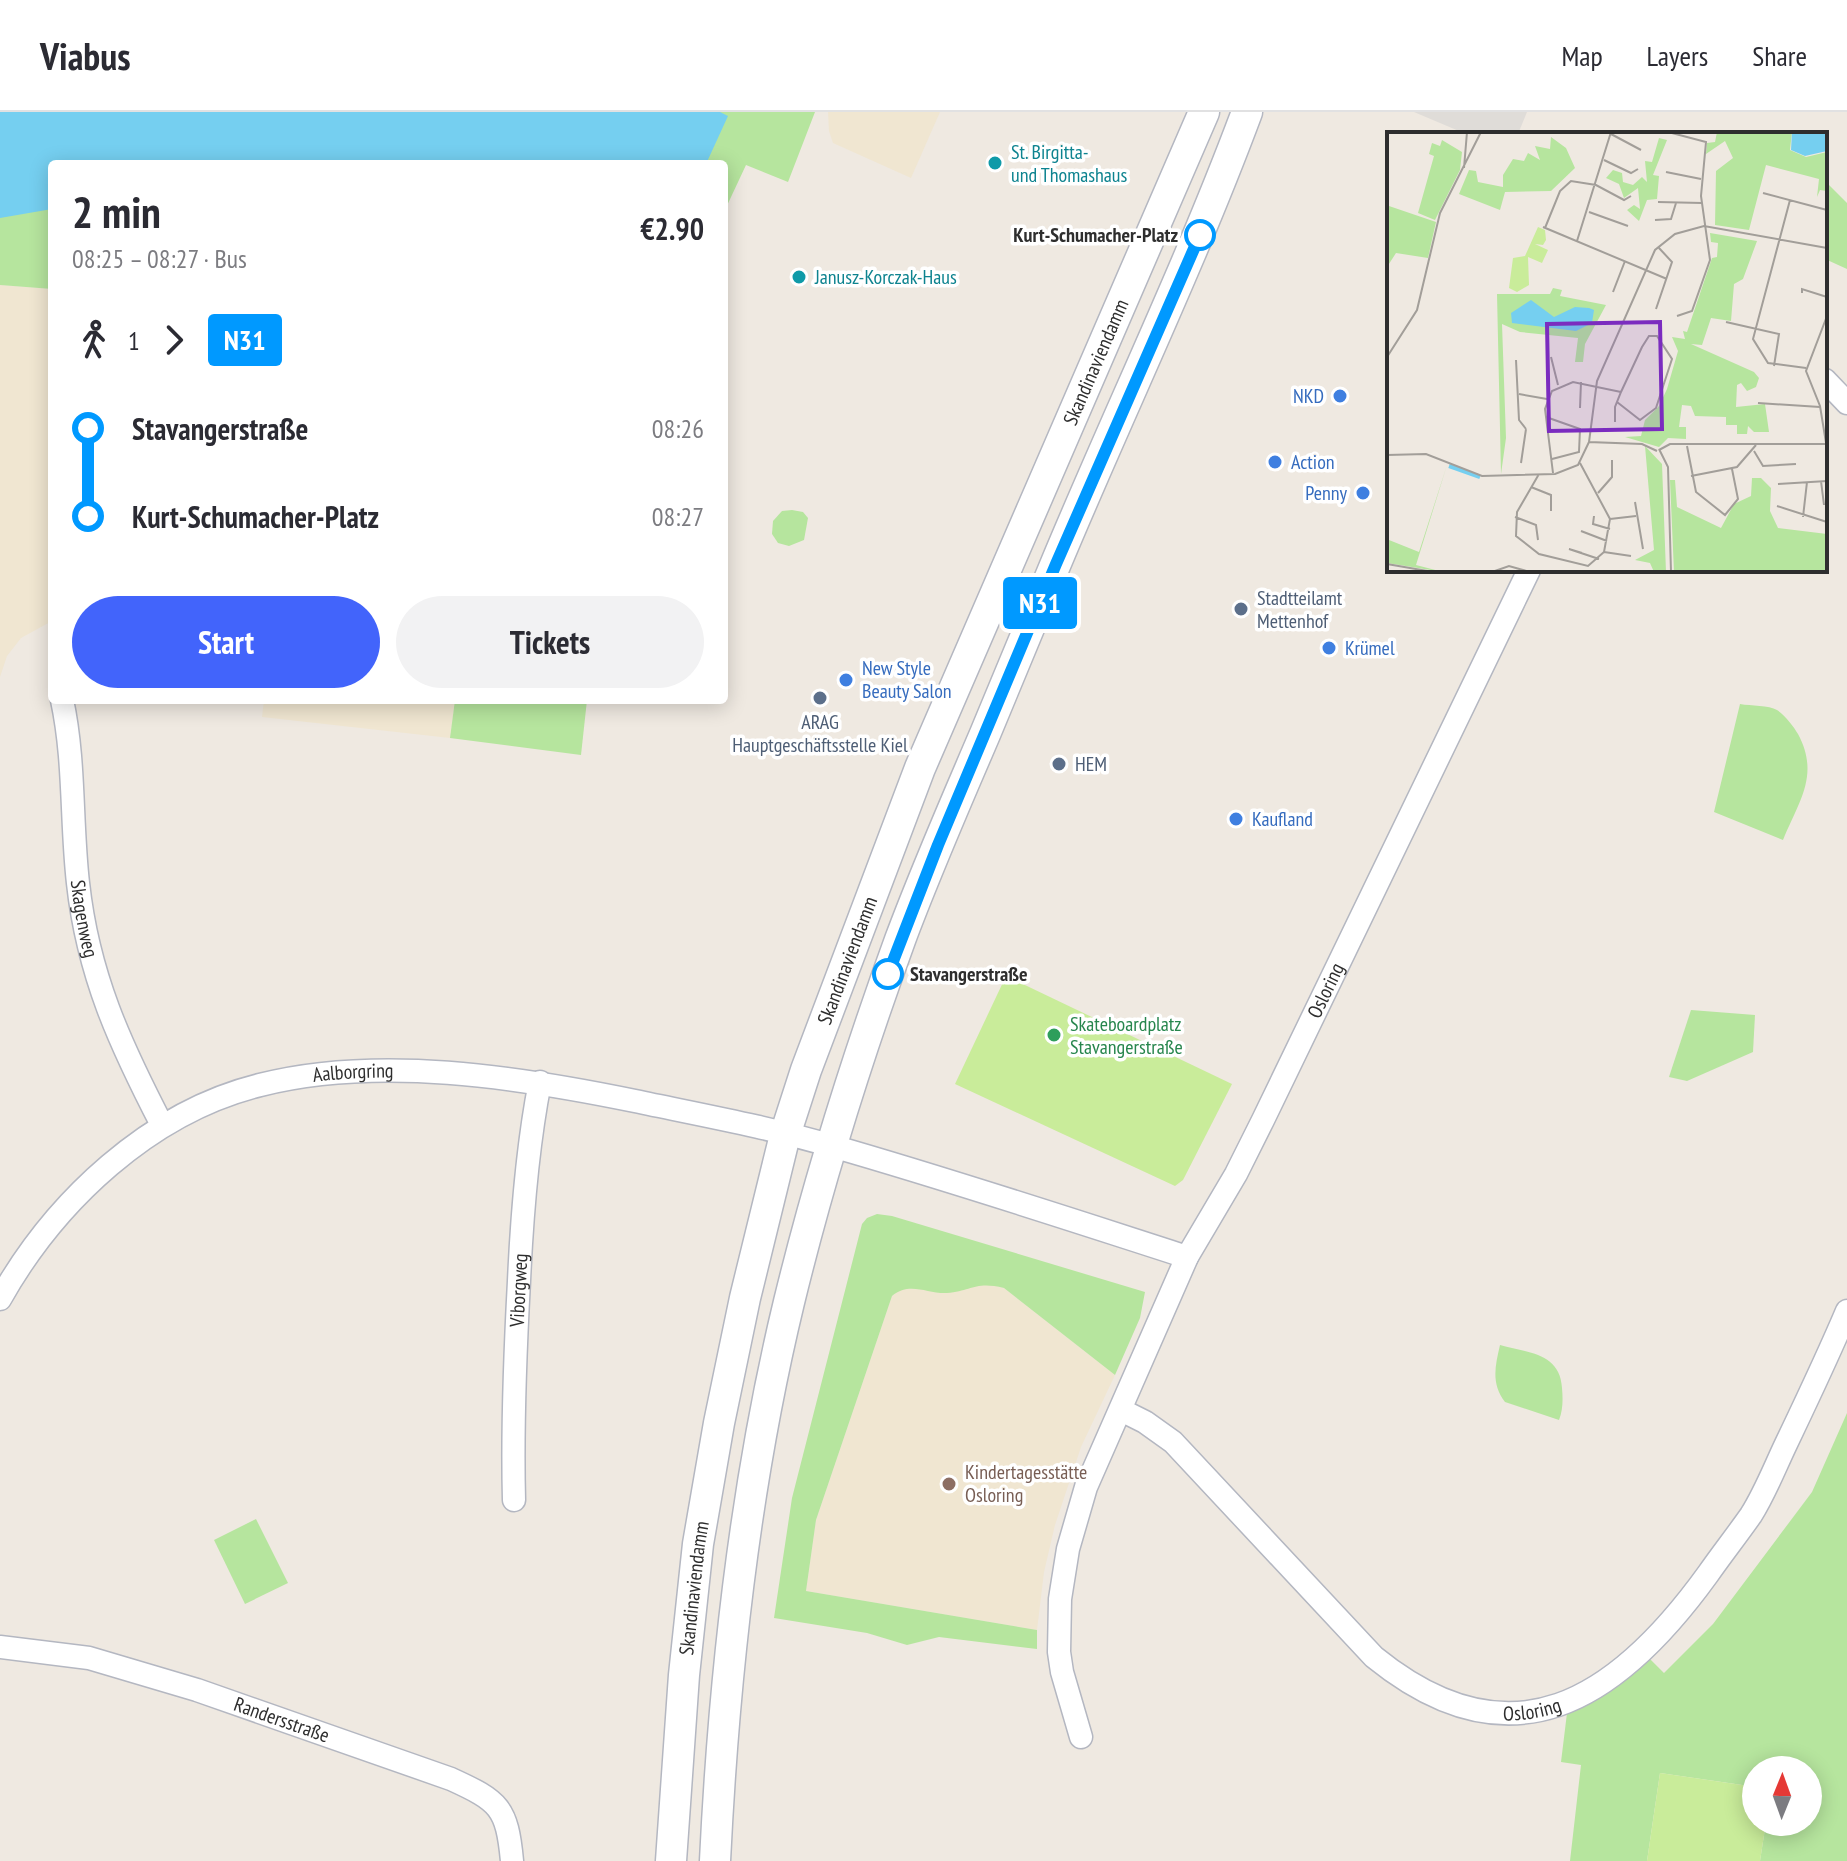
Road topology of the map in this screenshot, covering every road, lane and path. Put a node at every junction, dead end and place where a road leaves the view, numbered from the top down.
1 (1204, 112) edge
2 (1247, 112) edge
3 (1827, 382) edge
4 (1847, 403) edge
5 (1528, 572) edge
6 (63, 704) edge
7 (540, 1082) junction
8 (162, 1125) junction
9 (785, 1135) junction
10 (832, 1145) junction
11 (1187, 1257) junction
12 (0, 1299) edge
13 (1847, 1311) edge
14 (1121, 1410) junction
15 (514, 1500) dead end
16 (0, 1647) edge
17 (1081, 1737) dead end
18 (717, 1856) edge
19 (512, 1861) edge
20 (671, 1861) edge

1 - 9 main road, Skandinaviendamm
2 - 10 main road, Skandinaviendamm
3 - 4 street
5 - 11 street, Osloring
6 - 8 street, Skagenweg
7 - 8 street, Aalborgring
7 - 9 street, Aalborgring
7 - 15 street, Viborgweg
8 - 12 street, Aalborgring
9 - 10 street
9 - 20 main road, Skandinaviendamm
10 - 11 street
10 - 18 main road, Skandinaviendamm
11 - 14 street, Osloring
13 - 14 street, Osloring
14 - 17 street, Osloring
16 - 19 street, Randersstraße

